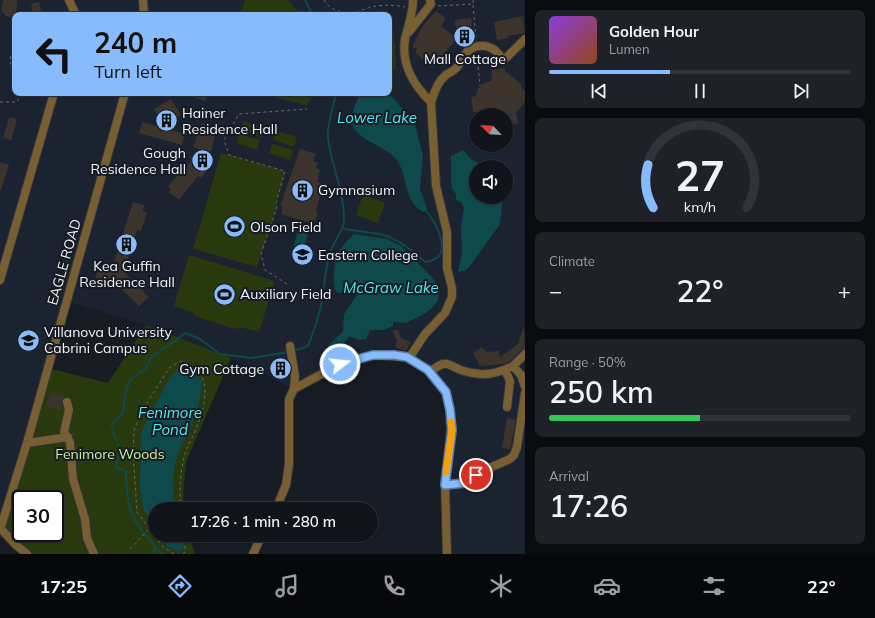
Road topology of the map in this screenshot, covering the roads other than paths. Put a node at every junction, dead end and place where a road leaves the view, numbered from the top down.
1 (69, 0) edge
2 (144, 0) edge
3 (413, 4) edge
4 (429, 4) edge
5 (75, 12) edge
6 (144, 12) edge
7 (407, 34) junction
8 (525, 39) edge
9 (53, 96) edge
10 (124, 96) edge
11 (431, 102) junction
12 (0, 280) edge
13 (290, 346) dead end
14 (525, 354) edge
15 (409, 358) junction
16 (509, 368) junction
17 (430, 372) junction
18 (525, 387) edge
19 (294, 389) junction
20 (525, 393) edge
21 (67, 402) dead end
22 (507, 407) dead end
23 (68, 437) junction
24 (27, 443) junction
25 (445, 485) junction
26 (279, 502) edge
27 (0, 529) edge
28 (259, 542) edge
29 (93, 553) edge
30 (27, 554) edge
31 (253, 554) edge
32 (447, 554) edge

1 - 5 street
2 - 6 street
3 - 7 street
4 - 7 street
7 - 11 street
8 - 11 street
9 - 12 street
10 - 24 street, EAGLE ROAD
11 - 15 street
13 - 19 street
14 - 16 street
15 - 17 street
15 - 19 street
16 - 17 street
16 - 18 street
16 - 22 street
17 - 25 street
19 - 26 street
20 - 25 street
21 - 23 street
23 - 24 street
23 - 29 street
24 - 27 street, EAGLE ROAD
25 - 32 street
27 - 30 street
28 - 31 street

